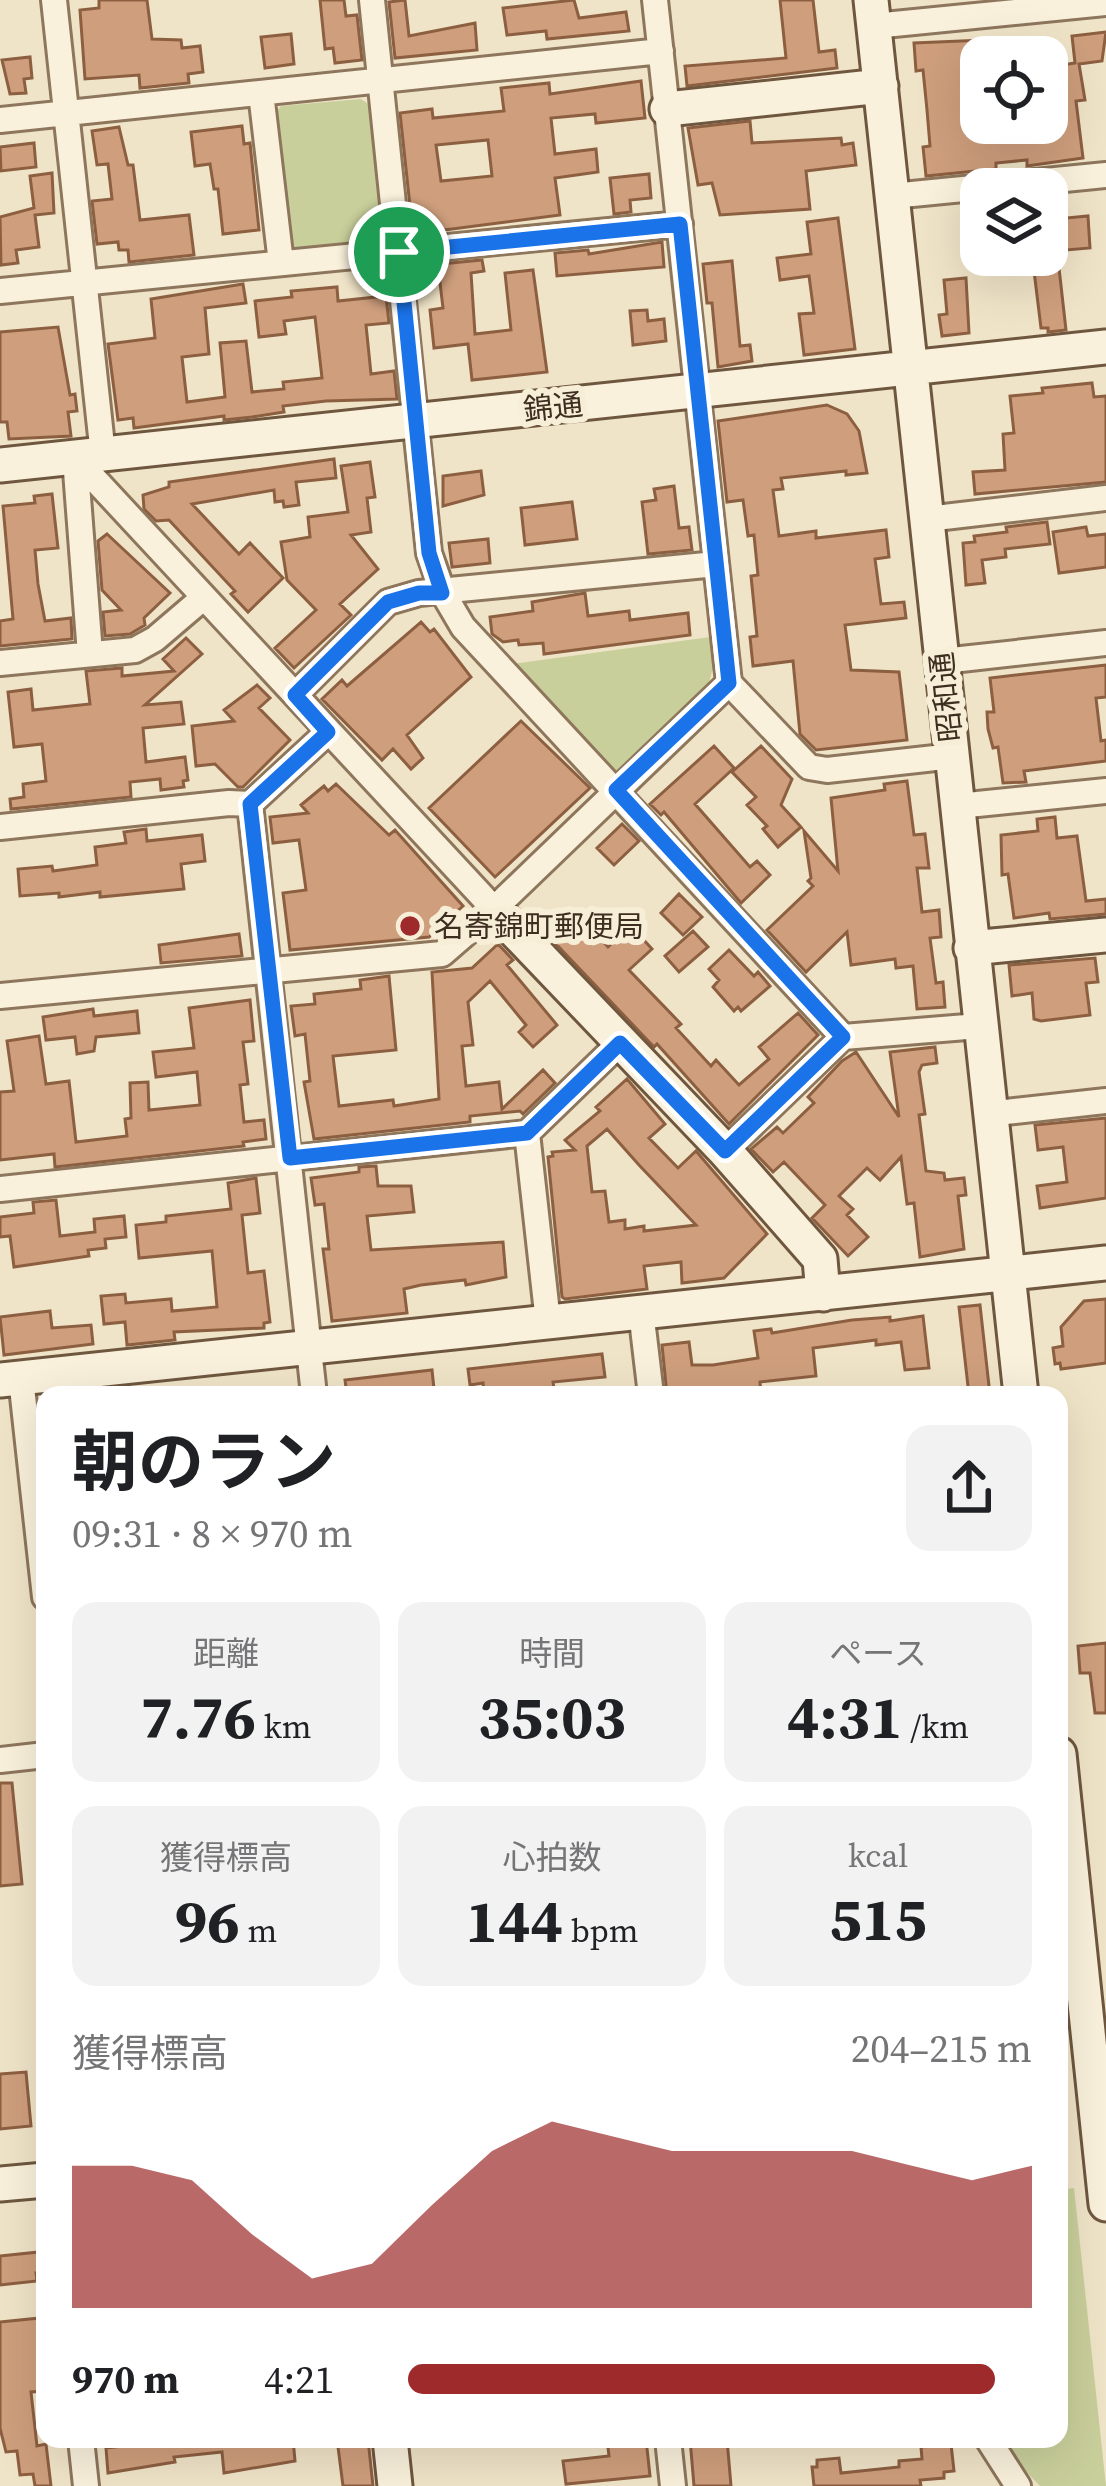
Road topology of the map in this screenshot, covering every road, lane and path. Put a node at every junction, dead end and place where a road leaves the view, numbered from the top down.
1 (54, 0) edge
2 (371, 0) edge
3 (655, 0) edge
4 (1106, 3) edge
5 (1039, 5) edge
6 (873, 13) edge
7 (661, 51) junction
8 (380, 82) junction
9 (880, 86) junction
10 (261, 93) junction
11 (667, 109) junction
12 (66, 112) junction
13 (0, 120) edge
14 (1106, 175) edge
15 (892, 196) junction
16 (680, 224) junction
17 (399, 252) junction
18 (281, 263) junction
19 (84, 282) junction
20 (0, 290) edge
21 (1106, 347) edge
22 (911, 368) junction
23 (699, 392) junction
24 (418, 421) junction
25 (89, 457) junction
26 (0, 465) edge
27 (1106, 498) edge
28 (927, 519) junction
29 (716, 564) junction
30 (442, 593) junction
31 (203, 598) junction
32 (1106, 643) edge
33 (90, 654) junction
34 (943, 661) junction
35 (0, 663) edge
36 (729, 683) junction
37 (295, 695) junction
38 (328, 732) junction
39 (953, 756) junction
40 (616, 790) junction
41 (1106, 790) edge
42 (250, 804) junction
43 (958, 806) junction
44 (0, 827) edge
45 (494, 909) junction
46 (1106, 935) edge
47 (971, 948) junction
48 (270, 970) junction
49 (0, 997) edge
50 (979, 1026) junction
51 (843, 1037) junction
52 (620, 1043) junction
53 (1106, 1101) edge
54 (988, 1114) junction
55 (527, 1133) junction
56 (725, 1151) junction
57 (290, 1158) junction
58 (0, 1189) edge
59 (1106, 1263) edge
60 (1008, 1274) junction
61 (824, 1294) junction
62 (641, 1311) junction
63 (548, 1322) junction
64 (309, 1347) junction
65 (10, 1379) edge
66 (313, 1386) edge
67 (650, 1386) edge
68 (1020, 1386) edge
69 (36, 1525) edge
70 (36, 1756) edge
71 (0, 1760) edge
72 (1068, 1890) edge
73 (1085, 2066) edge
74 (36, 2181) edge
75 (0, 2184) edge
76 (1106, 2204) edge
77 (82, 2448) edge
78 (391, 2448) edge
79 (669, 2448) edge
80 (994, 2448) edge
81 (86, 2486) edge
82 (395, 2486) edge
83 (673, 2486) edge
84 (1018, 2486) edge

1 - 12 street
2 - 8 street
3 - 7 street
4 - 5 street
5 - 6 street
6 - 9 street, 昭和通
7 - 8 street
7 - 11 street
8 - 10 street
8 - 17 street
9 - 11 street
9 - 15 street, 昭和通
10 - 12 street
10 - 18 street
11 - 16 street
12 - 13 street
12 - 19 street
14 - 15 street
15 - 22 street, 昭和通
16 - 17 street
16 - 23 street
17 - 18 street
17 - 24 street
18 - 19 street
19 - 20 street
19 - 25 street
21 - 22 street, 錦通
22 - 23 street, 錦通
22 - 28 street, 昭和通
23 - 24 street, 錦通
23 - 29 street
24 - 25 street, 錦通
24 - 30 street
25 - 26 street, 錦通
25 - 31 street
25 - 33 street
27 - 28 street
28 - 34 street, 昭和通
29 - 30 street
29 - 36 street
30 - 37 street
30 - 40 street
31 - 33 street
31 - 37 street
32 - 34 street
33 - 35 street
34 - 39 street, 昭和通
36 - 39 street
36 - 40 street
37 - 38 street
38 - 42 street
38 - 45 street
39 - 43 street, 昭和通
40 - 45 street
40 - 51 street
41 - 43 street
42 - 44 street
42 - 48 street
43 - 47 street, 昭和通
45 - 48 street
45 - 52 street
46 - 47 street
47 - 50 street, 昭和通
48 - 49 street
48 - 57 street
50 - 51 street
50 - 54 street, 昭和通
51 - 56 street
52 - 55 street
52 - 56 street
53 - 54 street
54 - 60 street, 昭和通
55 - 57 street
55 - 63 street
56 - 61 street
57 - 58 street
57 - 64 street
59 - 60 street
60 - 61 street
60 - 68 street, 昭和通
61 - 62 street
62 - 63 street
62 - 67 street
63 - 64 street
64 - 65 street
64 - 66 street
65 - 69 street
70 - 71 street
72 - 73 street
73 - 76 street
74 - 75 street
77 - 81 street
78 - 82 street
79 - 83 street
80 - 84 street

